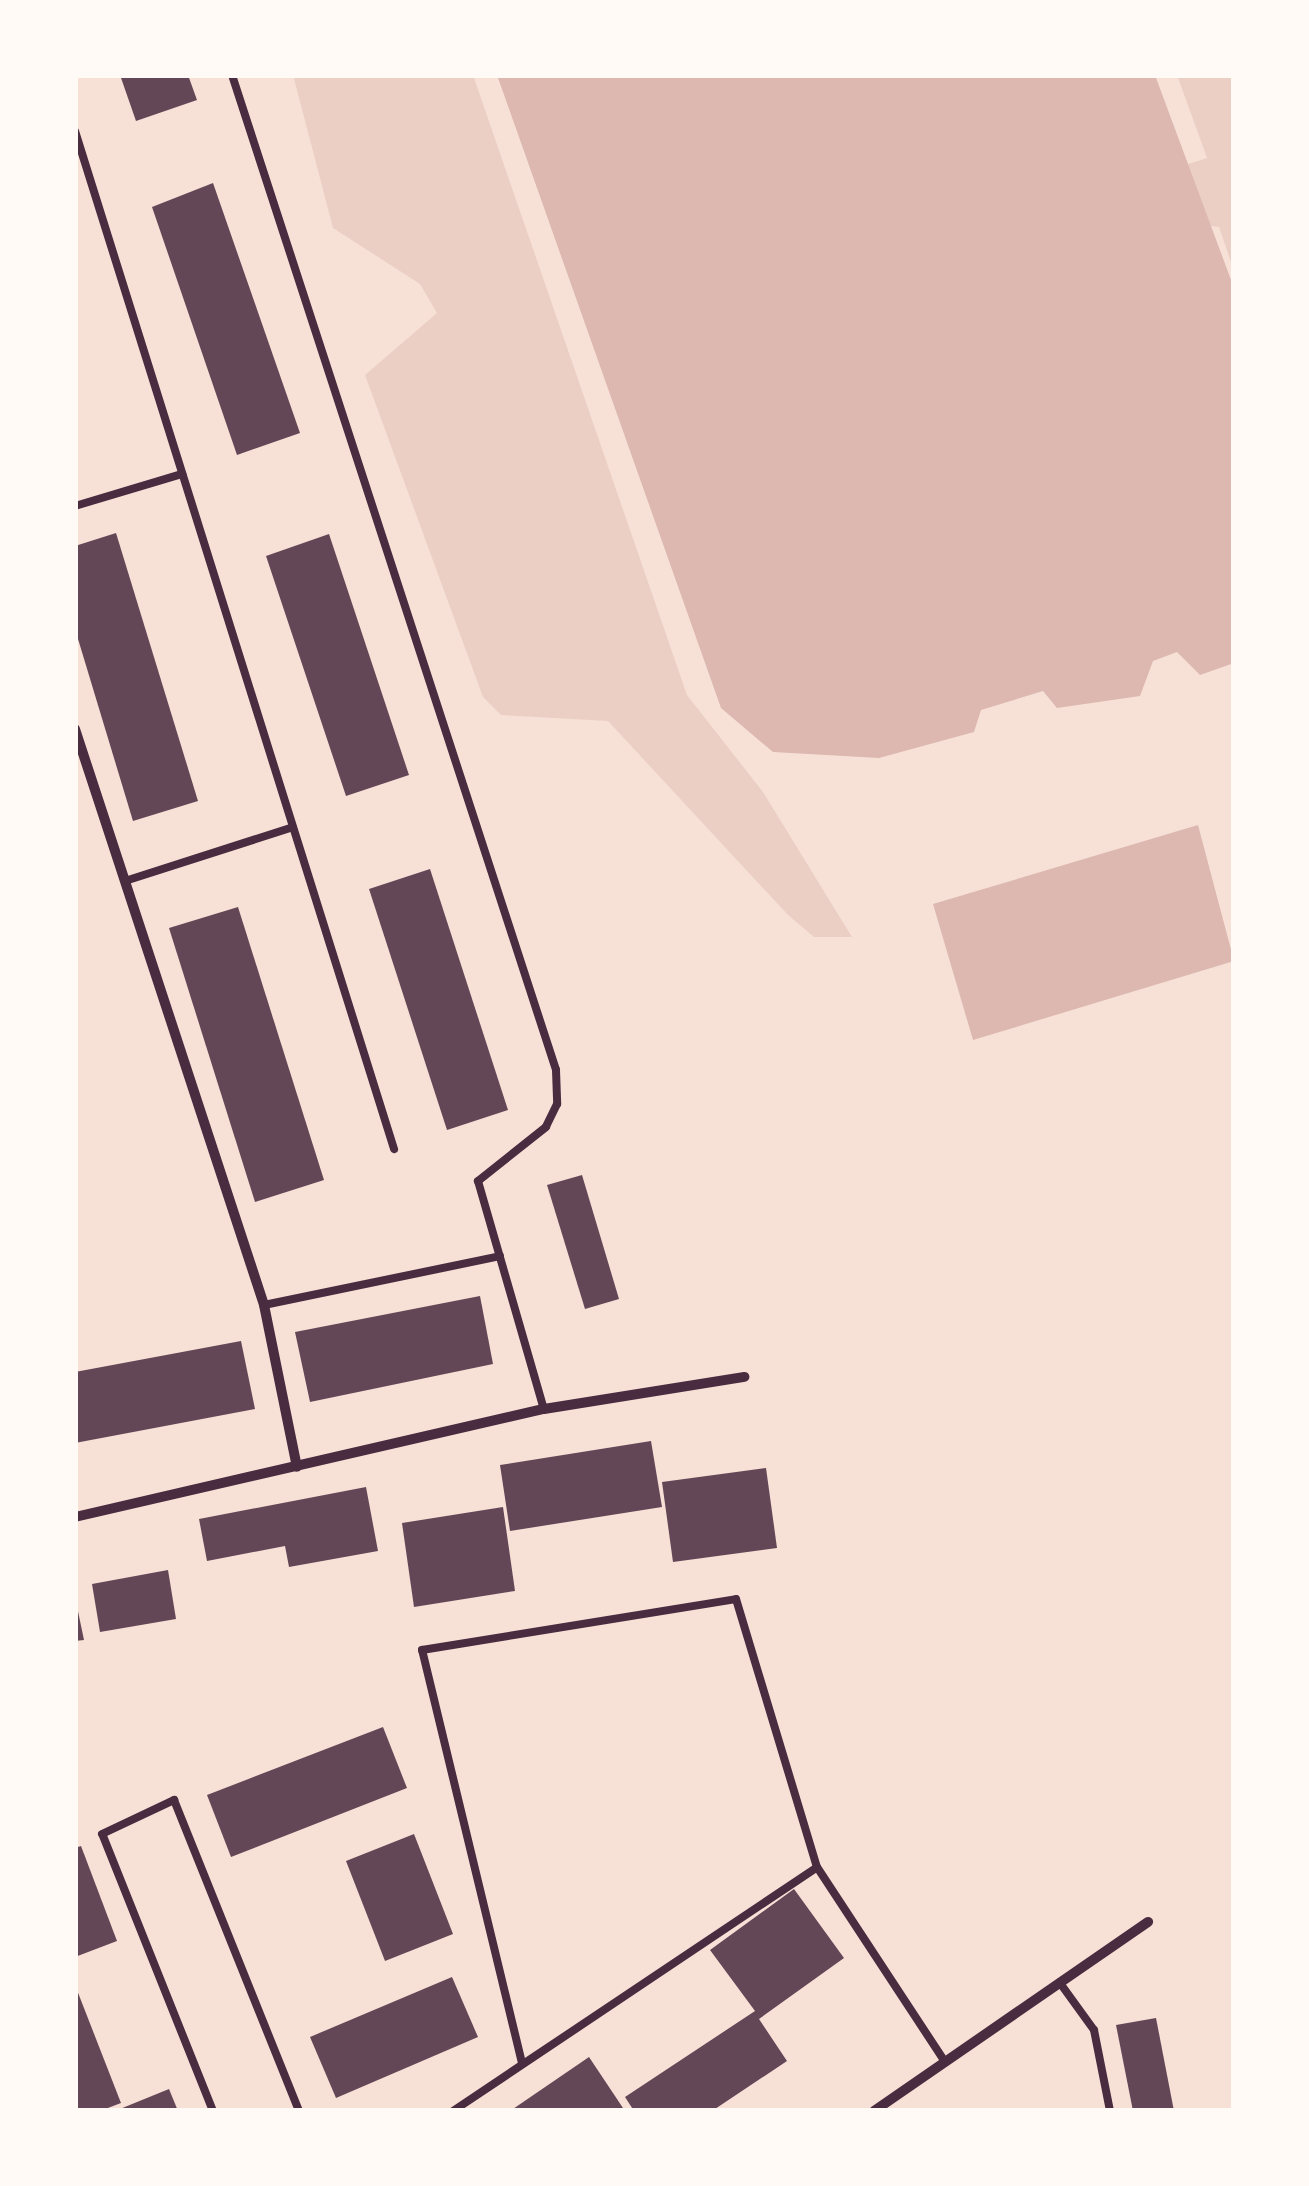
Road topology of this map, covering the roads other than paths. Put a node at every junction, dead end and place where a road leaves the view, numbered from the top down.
1 (232, 75) edge
2 (75, 131) edge
3 (182, 474) junction
4 (75, 506) edge
5 (75, 729) edge
6 (293, 827) junction
7 (124, 882) junction
8 (394, 1150) dead end
9 (500, 1256) junction
10 (264, 1305) junction
11 (744, 1377) dead end
12 (544, 1409) junction
13 (297, 1466) junction
14 (75, 1517) edge
15 (817, 1866) junction
16 (1148, 1922) dead end
17 (1060, 1983) junction
18 (945, 2062) junction
19 (522, 2063) junction
20 (213, 2111) edge
21 (299, 2111) edge
22 (453, 2111) edge
23 (874, 2111) edge
24 (1110, 2111) edge

1 - 9 lane
2 - 3 lane
3 - 4 lane
3 - 6 lane
5 - 7 street
6 - 7 lane
6 - 8 lane
7 - 10 street
9 - 10 lane
9 - 12 lane
10 - 13 street
11 - 12 street
12 - 13 street
13 - 14 street
15 - 18 lane
15 - 19 lane
15 - 19 lane
16 - 17 street
17 - 18 street
17 - 24 lane
18 - 23 street
19 - 22 lane
20 - 21 lane

